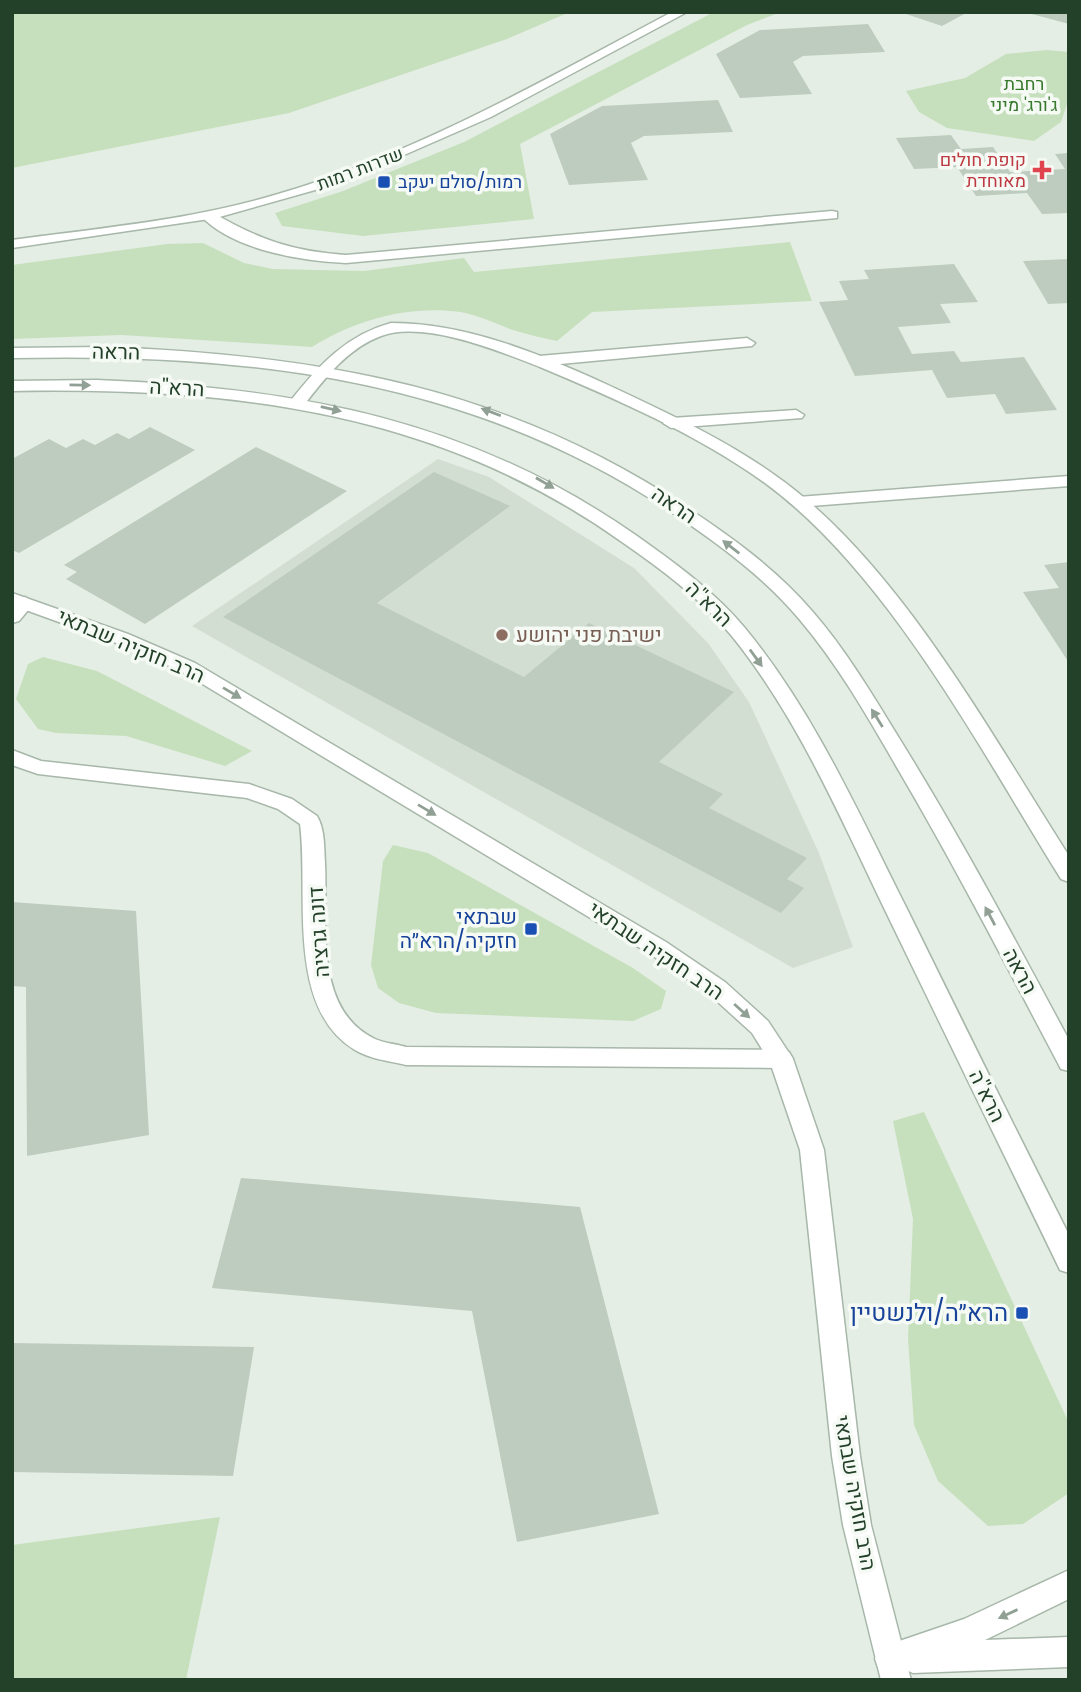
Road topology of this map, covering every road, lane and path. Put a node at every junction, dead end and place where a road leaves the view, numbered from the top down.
1 (681, 12) edge
2 (832, 215) dead end
3 (208, 216) junction
4 (12, 244) edge
5 (747, 343) dead end
6 (12, 353) edge
7 (538, 360) junction
8 (323, 369) junction
9 (12, 386) edge
10 (298, 401) junction
11 (796, 415) dead end
12 (671, 423) junction
13 (1069, 481) edge
14 (798, 502) junction
15 (17, 606) edge
16 (12, 757) edge
17 (1061, 849) edge
18 (1069, 874) edge
19 (781, 1059) junction
20 (1069, 1062) edge
21 (1069, 1262) edge
22 (1069, 1584) edge
23 (1069, 1652) edge
24 (893, 1669) edge

1 - 3 street, שדרות רמות
2 - 3 street
3 - 4 street, שדרות רמות
5 - 7 street
6 - 8 street, הראה
7 - 8 street
7 - 12 street
8 - 10 street
20 -> 8 street, הראה
9 -> 10 street, הרא''ה
10 -> 21 street, הרא''ה
11 - 12 street
12 - 14 street
13 - 14 street
14 - 17 street
15 -> 19 street, הרב חזקיה שבתאי
16 - 19 street, דונה גרציה
17 - 18 street
19 - 24 street, הרב חזקיה שבתאי
22 -> 24 street
23 - 24 street

